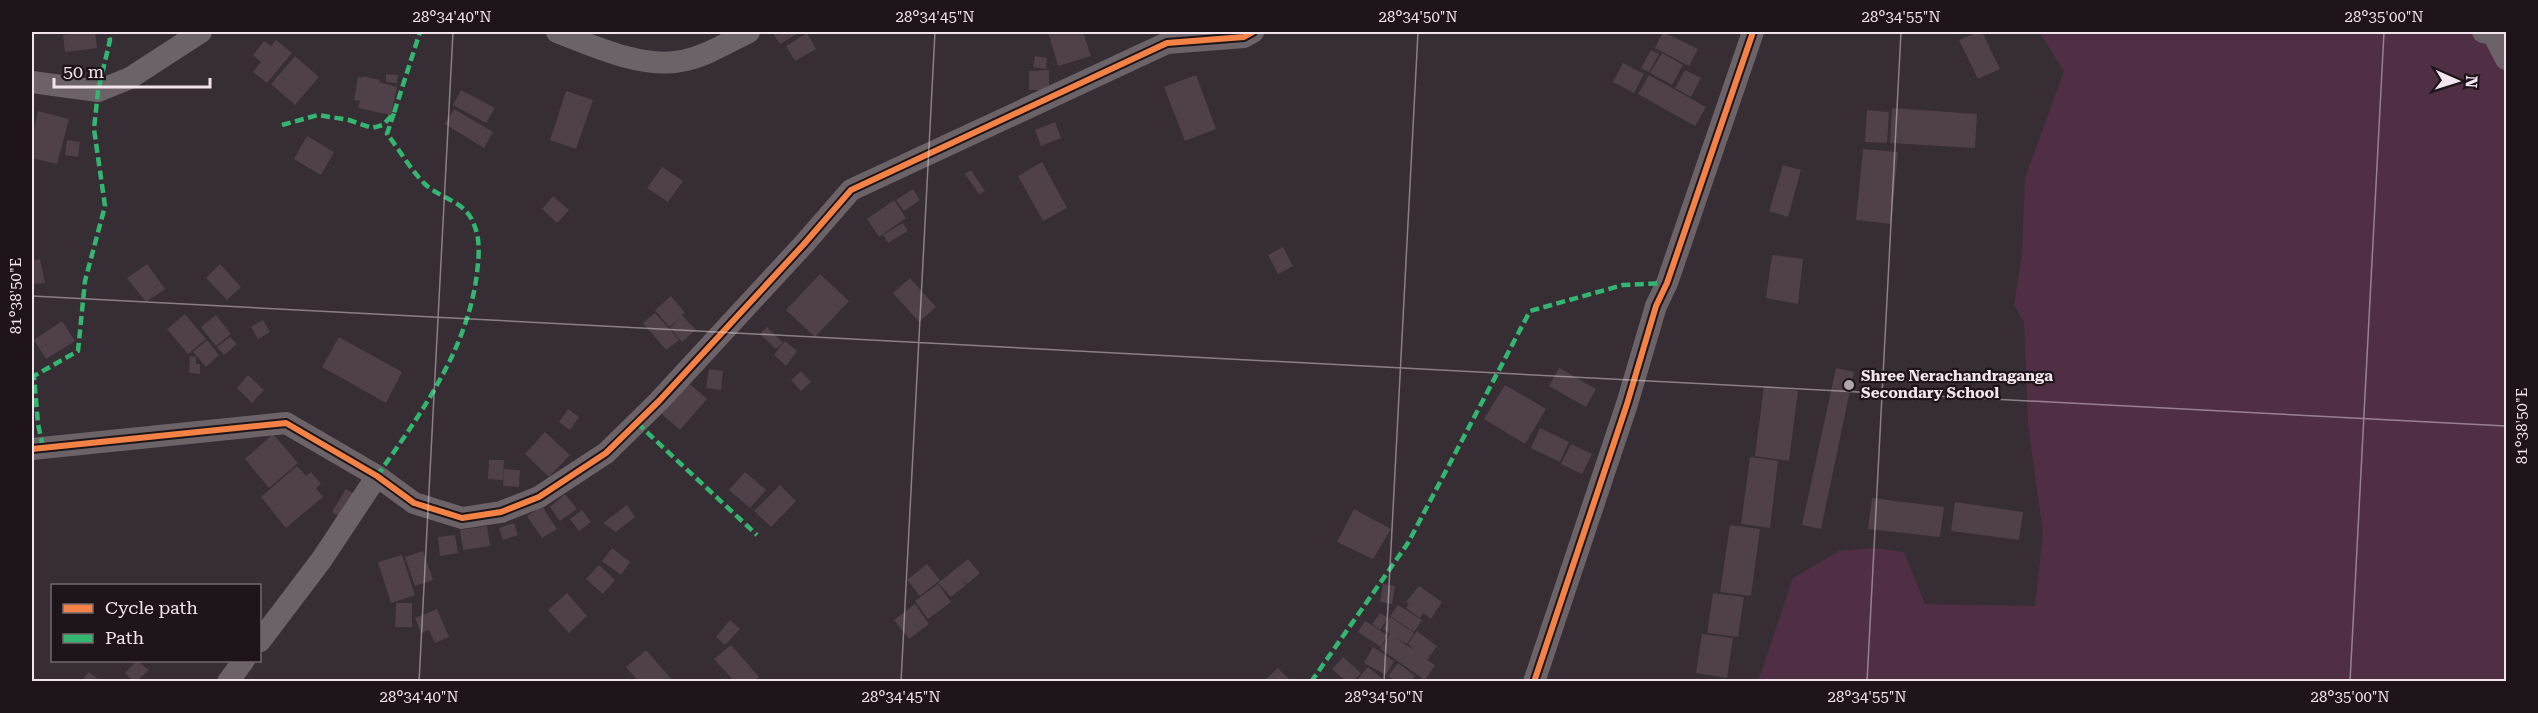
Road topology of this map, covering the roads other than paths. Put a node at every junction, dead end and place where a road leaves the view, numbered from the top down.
1 (201, 32) edge
2 (557, 32) edge
3 (749, 32) edge
4 (1253, 32) edge
5 (1753, 32) edge
6 (2483, 32) edge
7 (2506, 59) edge
8 (32, 82) edge
9 (32, 448) edge
10 (377, 476) junction
11 (261, 640) edge
12 (242, 662) edge
13 (228, 681) edge
14 (1534, 681) edge

1 - 8 street
2 - 3 street
4 - 10 street
5 - 14 street
6 - 7 street
9 - 10 street
10 - 11 street
12 - 13 street

